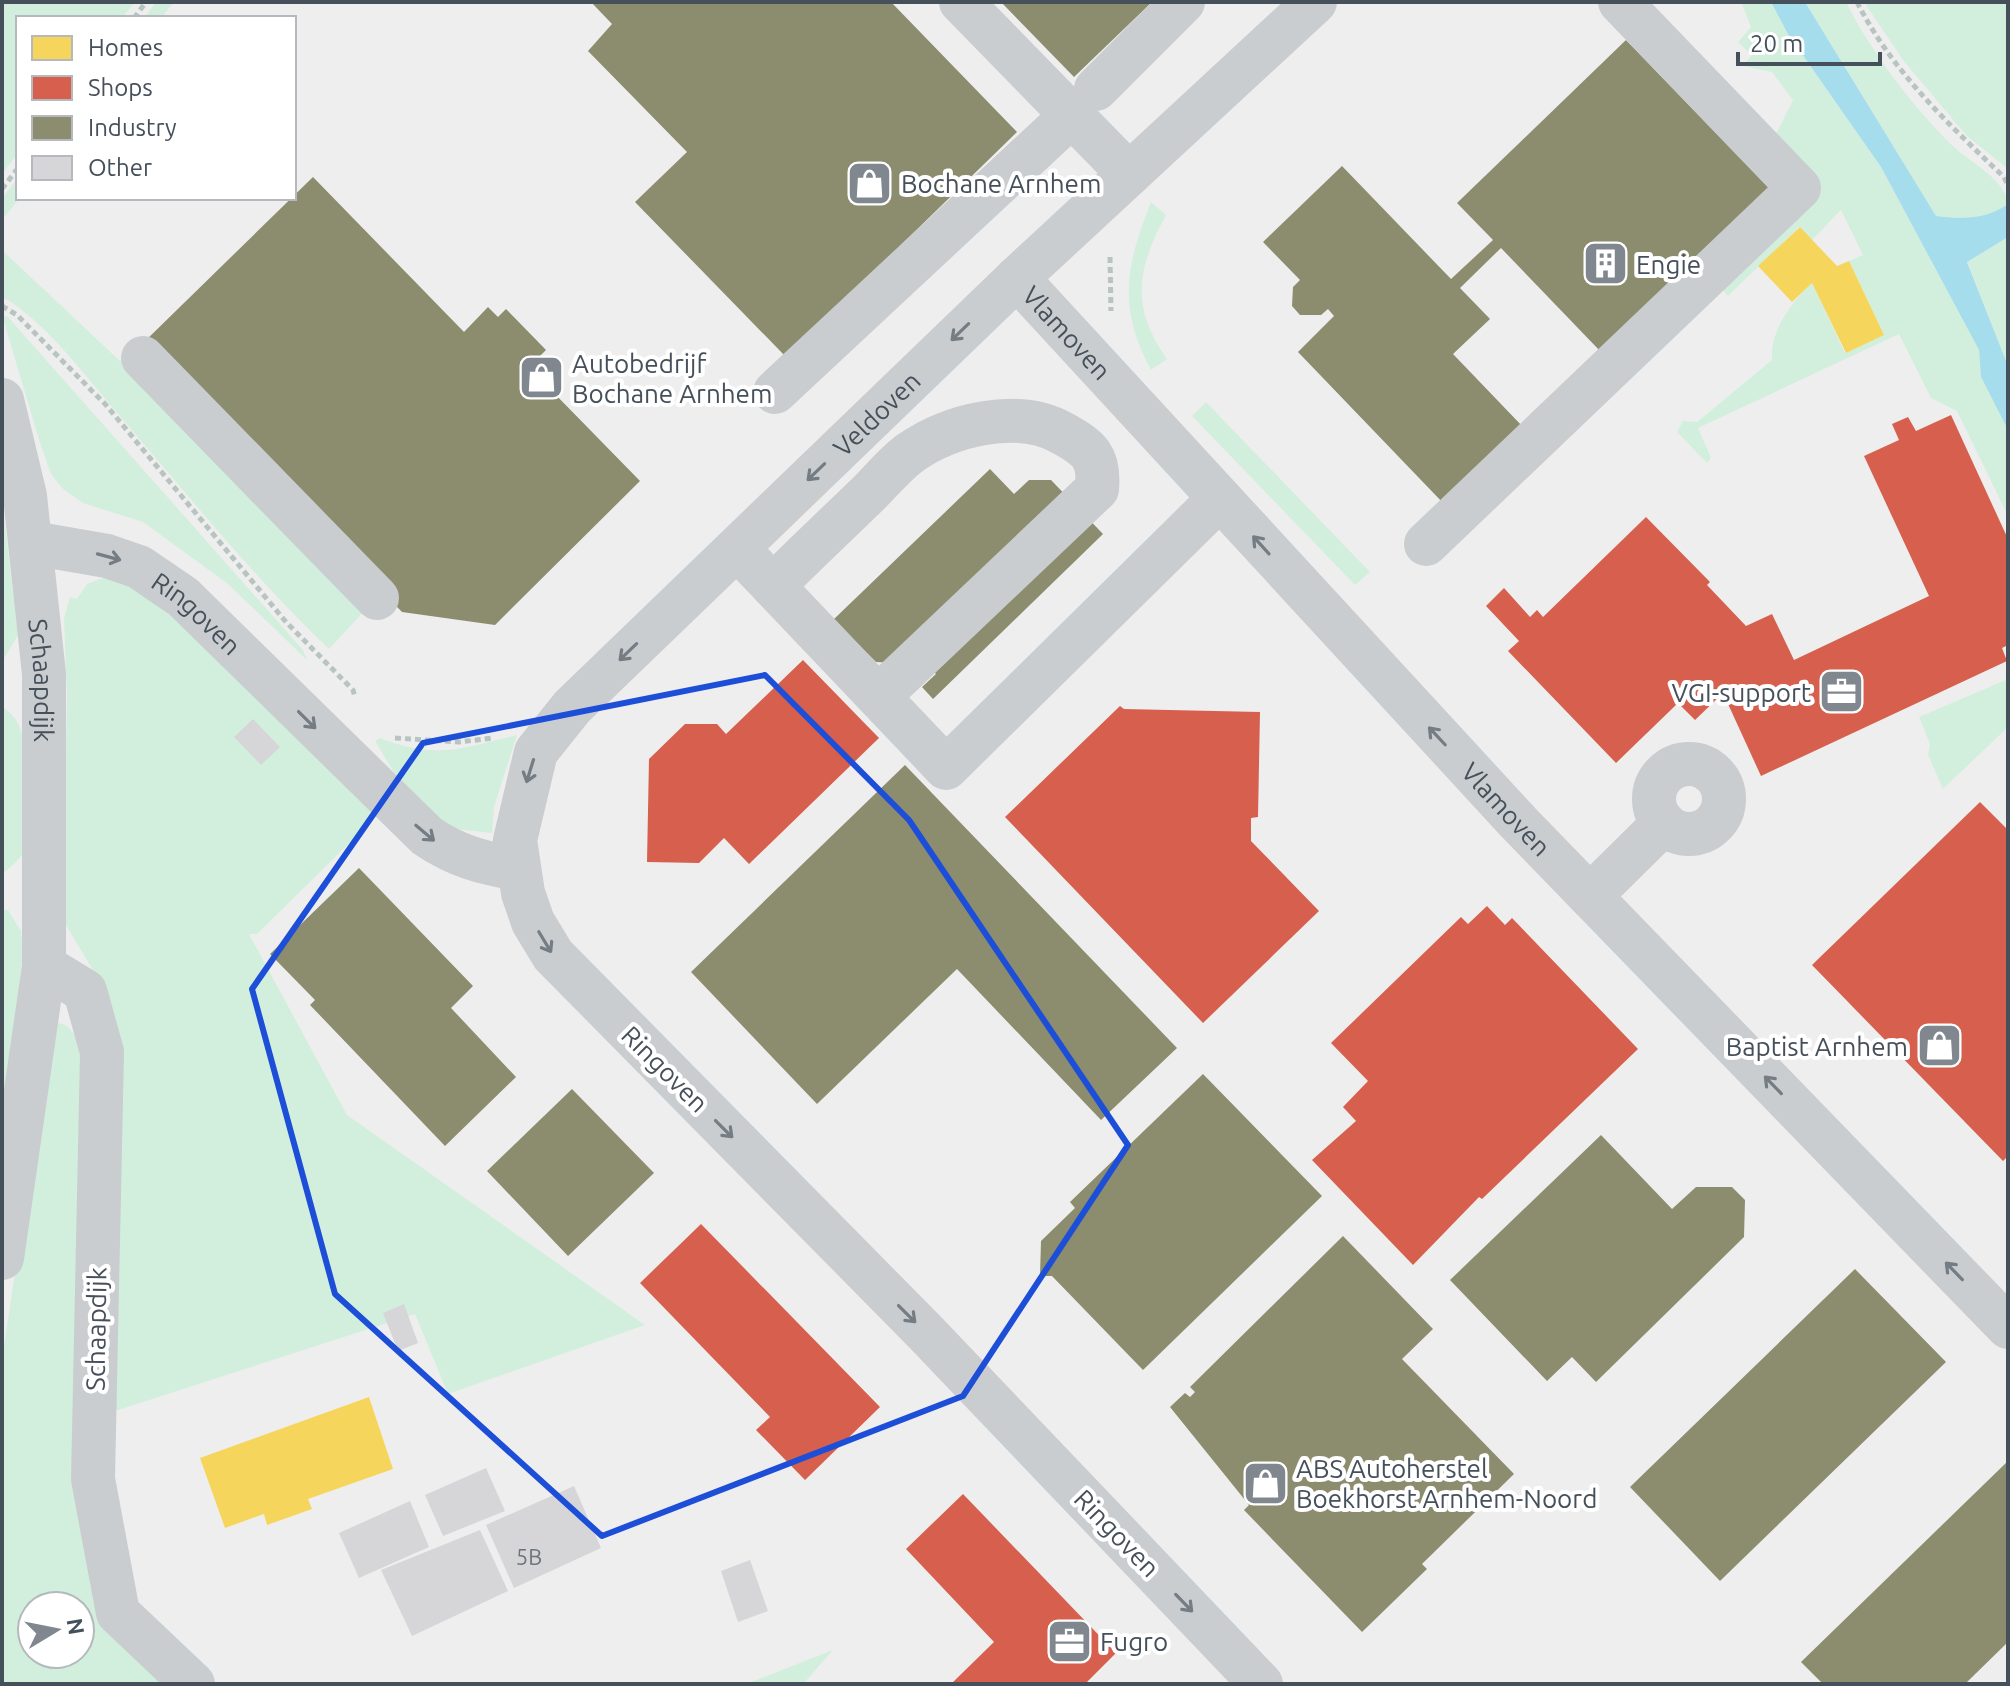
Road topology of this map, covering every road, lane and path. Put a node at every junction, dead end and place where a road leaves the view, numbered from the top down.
1 (961, 2) edge
2 (1183, 2) edge
3 (1315, 2) edge
4 (1620, 2) edge
5 (1857, 2) edge
6 (1084, 102) junction
7 (16, 171) edge
8 (1129, 174) junction
9 (2008, 186) edge
10 (2, 189) edge
11 (1110, 255) dead end
12 (1017, 278) junction
13 (2, 306) edge
14 (1111, 314) dead end
15 (143, 358) dead end
16 (775, 392) dead end
17 (2, 400) edge
18 (1219, 499) junction
19 (32, 543) junction
20 (1426, 544) dead end
21 (736, 548) junction
22 (773, 586) junction
23 (377, 598) dead end
24 (879, 696) junction
25 (357, 702) dead end
26 (1664, 823) dead end
27 (518, 869) junction
28 (1590, 896) junction
29 (44, 966) junction
30 (2, 1258) edge
31 (2008, 1327) edge
32 (193, 1684) edge
33 (1261, 1684) edge

1 - 6 street
2 - 6 street
3 - 8 street, Veldoven
4 - 20 street
5 - 9 path
6 - 8 street
6 - 16 street
7 - 10 path
8 - 12 street, Veldoven
11 - 14 path
12 - 18 street, Vlamoven
12 -> 21 street, Veldoven
13 - 25 path
15 - 23 street
17 - 19 street, Schaapdijk
18 - 24 street
28 -> 18 street, Vlamoven
19 -> 27 street, Ringoven
19 - 29 street, Schaapdijk
21 - 22 street
21 -> 27 street, Veldoven
22 - 24 street
22 - 24 street
26 - 28 street
27 -> 33 street, Ringoven
31 -> 28 street, Vlamoven
29 - 30 street, Schaapdijk
29 - 32 street, Schaapdijk

